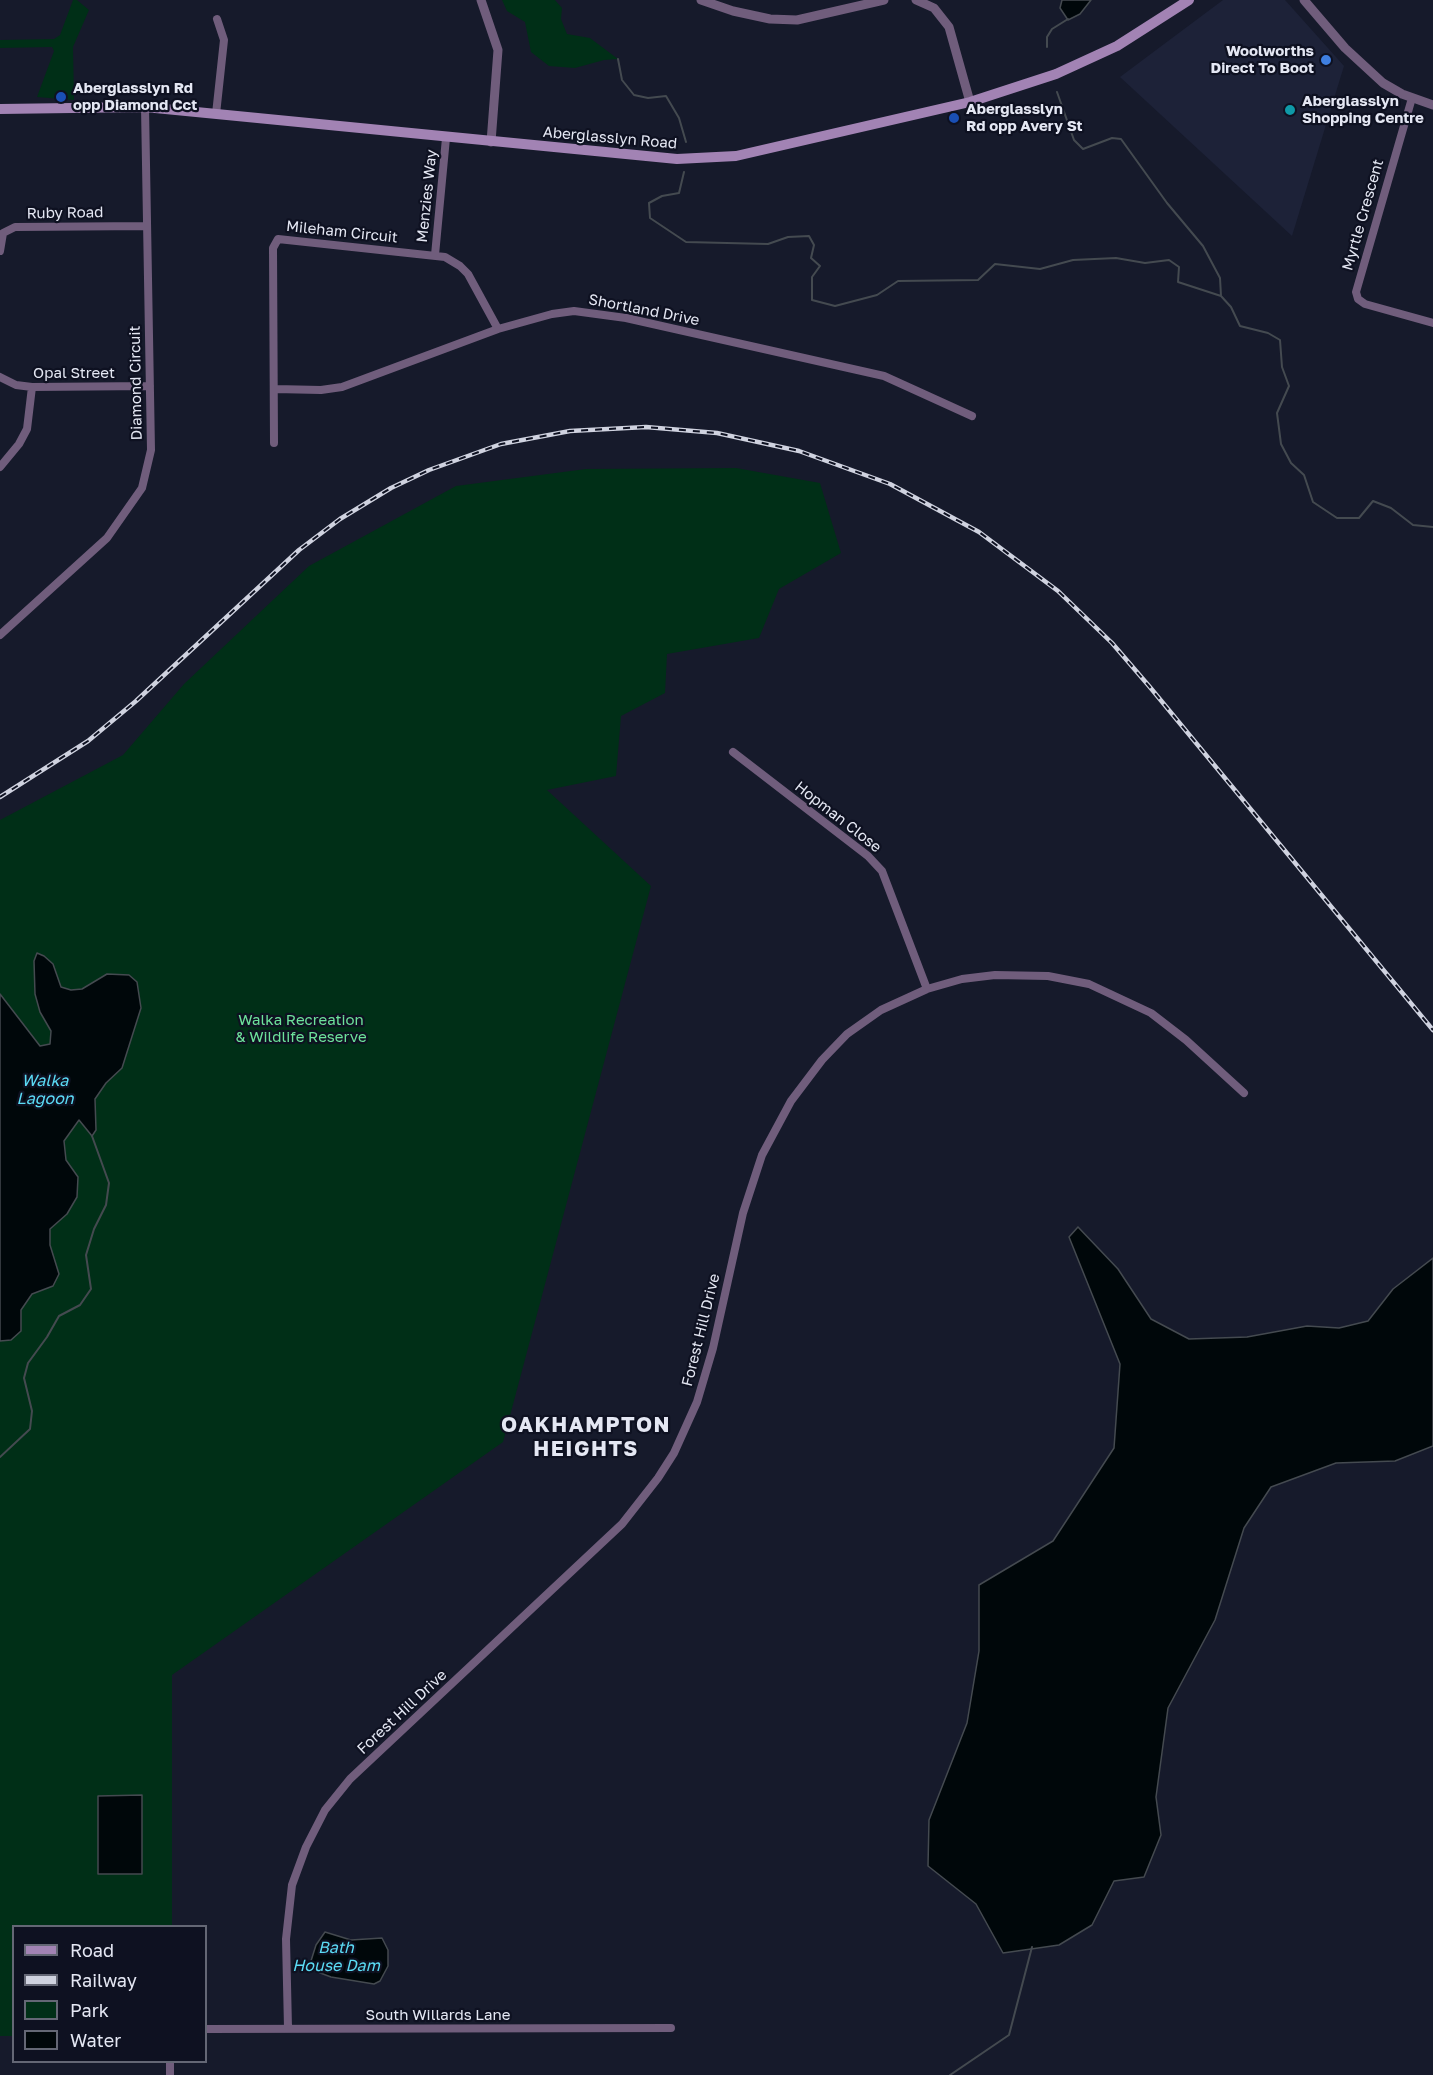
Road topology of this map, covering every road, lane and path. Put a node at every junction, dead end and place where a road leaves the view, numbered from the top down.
1 (481, 0) edge
2 (701, 0) edge
3 (884, 0) edge
4 (915, 0) edge
5 (1189, 0) edge
6 (1304, 0) edge
7 (937, 4) edge
8 (218, 19) dead end
9 (1412, 98) junction
10 (970, 102) junction
11 (1433, 105) edge
12 (146, 107) junction
13 (0, 109) edge
14 (216, 114) junction
15 (446, 138) junction
16 (491, 142) junction
17 (147, 226) junction
18 (0, 251) edge
19 (435, 255) junction
20 (1433, 323) edge
21 (498, 329) junction
22 (0, 377) edge
23 (150, 386) junction
24 (32, 387) junction
25 (275, 389) junction
26 (972, 416) dead end
27 (274, 443) dead end
28 (0, 467) edge
29 (0, 636) edge
30 (733, 752) dead end
31 (927, 989) junction
32 (1244, 1092) dead end
33 (288, 2028) junction
34 (670, 2028) dead end
35 (207, 2029) edge

1 - 16 street
2 - 3 street
4 - 7 street
5 - 10 main road, Aberglasslyn Road
6 - 9 street
7 - 10 street
8 - 14 street
9 - 11 street
9 - 20 street, Myrtle Crescent
10 - 16 main road, Aberglasslyn Road
12 - 13 main road, Aberglasslyn Road
12 - 14 main road, Aberglasslyn Road
12 - 17 street, Diamond Circuit
14 - 15 main road, Aberglasslyn Road
15 - 16 main road, Aberglasslyn Road
15 - 19 street, Menzies Way
17 - 18 street, Ruby Road
17 - 23 street, Diamond Circuit
19 - 21 street, Mileham Circuit
19 - 25 street, Mileham Circuit
21 - 25 street, Shortland Drive
21 - 26 street, Shortland Drive
22 - 24 street, Opal Street
23 - 24 street, Opal Street
23 - 29 street, Diamond Circuit
24 - 28 street
25 - 27 street, Mileham Circuit
30 - 31 street, Hopman Close
31 - 32 street, Forest Hill Drive
31 - 33 street, Forest Hill Drive
33 - 34 street, South Willards Lane
33 - 35 street, South Willards Lane

